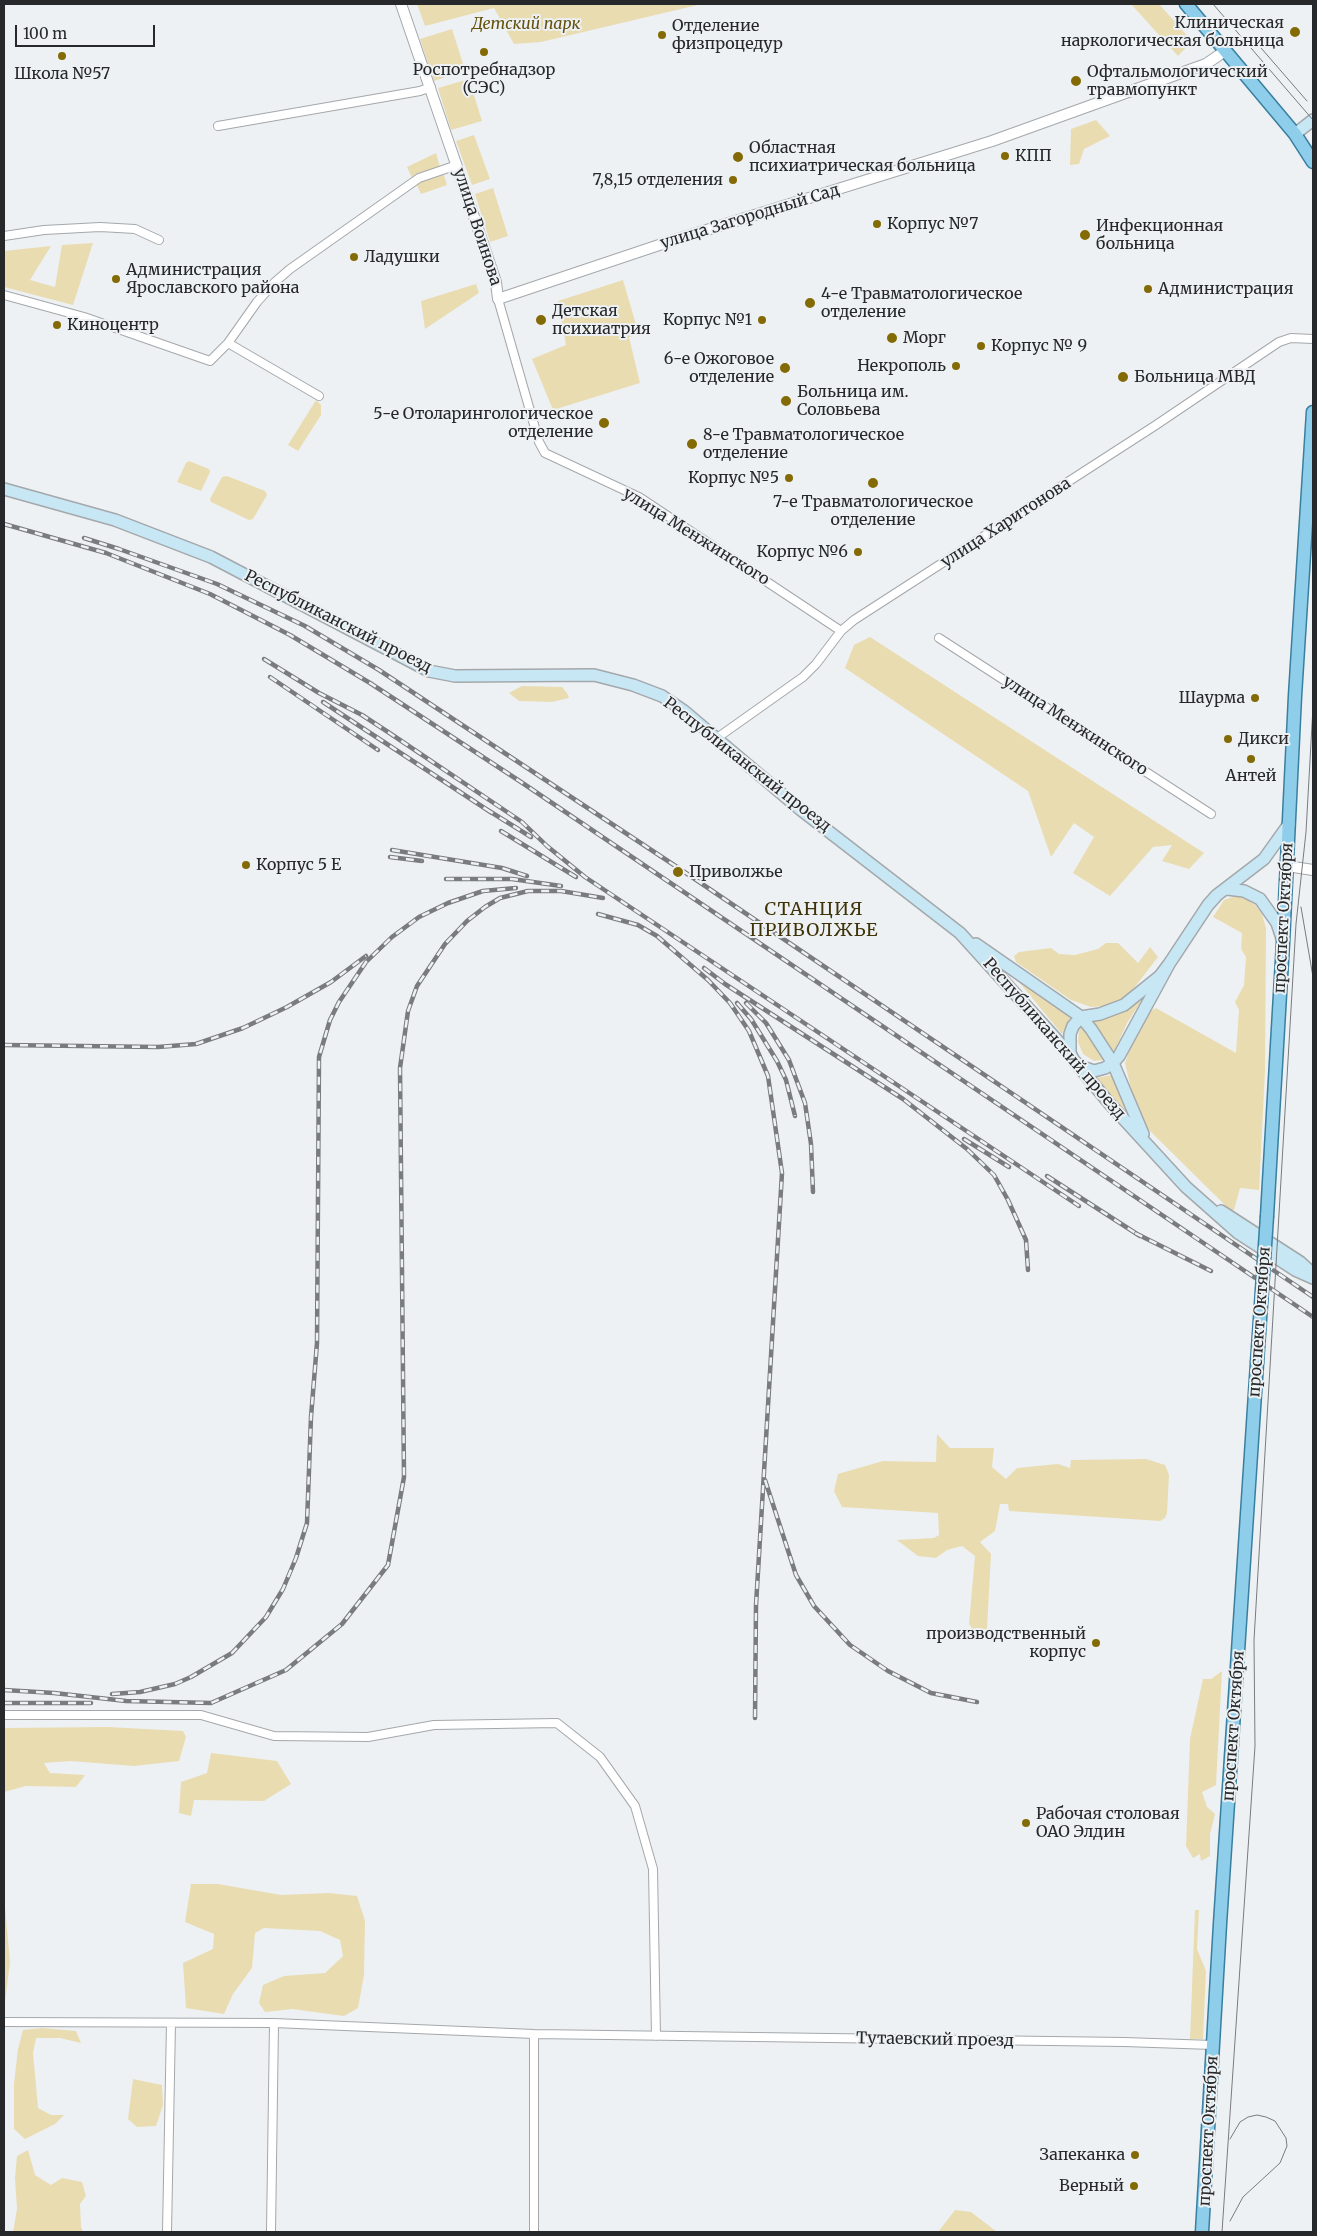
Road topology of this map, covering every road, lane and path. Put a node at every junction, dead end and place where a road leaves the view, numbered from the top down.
1 (401, 4) edge
2 (1186, 4) edge
3 (1225, 51) junction
4 (431, 87) junction
5 (1313, 120) edge
6 (218, 126) dead end
7 (1295, 134) junction
8 (1313, 162) edge
9 (457, 165) junction
10 (4, 236) edge
11 (159, 240) dead end
12 (4, 296) edge
13 (498, 299) junction
14 (1313, 339) edge
15 (228, 343) junction
16 (319, 396) dead end
17 (1313, 412) edge
18 (545, 453) joint
19 (4, 489) edge
20 (841, 631) junction
21 (939, 638) dead end
22 (717, 738) junction
23 (1211, 814) dead end
24 (1289, 824) junction
25 (1287, 866) junction
26 (1313, 870) edge
27 (1227, 889) junction
28 (960, 933) junction
29 (1283, 943) junction
30 (1169, 964) junction
31 (1081, 1017) junction
32 (1074, 1061) junction
33 (1113, 1063) junction
34 (1149, 1145) junction
35 (1186, 1187) junction
36 (1313, 1274) edge
37 (1313, 1278) edge
38 (4, 1715) edge
39 (4, 2022) edge
40 (172, 2023) junction
41 (274, 2023) junction
42 (534, 2034) junction
43 (656, 2036) junction
44 (1214, 2045) junction
45 (168, 2232) edge
46 (272, 2232) edge
47 (534, 2232) edge
48 (1202, 2232) edge

1 - 4 street, улица Воинова
2 - 3 main road
3 - 7 main road
3 - 13 street, улица Загородный Сад
4 - 6 street
4 - 9 street, улица Воинова
5 - 7 main road
7 - 8 main road
9 - 13 street, улица Воинова
9 - 15 street
10 - 11 street
12 - 15 street
13 - 18 street, улица Воинова
14 - 20 street, улица Харитонова
15 - 16 street
17 - 24 main road, проспект Октября
18 - 20 street, улица Менжинского
19 - 22 main road, Республиканский проезд
20 - 22 street, улица Харитонова
21 - 23 street, улица Менжинского
22 - 28 main road, Республиканский проезд
24 - 25 main road, проспект Октября
24 - 27 main road
25 - 26 street
25 - 29 main road, проспект Октября
27 - 29 main road
27 - 30 main road
28 - 31 main road, Республиканский проезд
28 - 32 main road, Республиканский проезд
29 - 44 main road, проспект Октября, bridge
30 - 31 main road
30 - 33 main road
31 - 32 main road
31 - 33 main road, Республиканский проезд
32 - 33 main road
32 - 34 main road, Республиканский проезд
33 - 34 main road, Республиканский проезд
34 - 35 main road, Республиканский проезд
35 - 36 main road, Республиканский проезд
35 - 37 main road, Республиканский проезд
38 - 43 street
39 - 40 street, Тутаевский проезд
40 - 41 street, Тутаевский проезд
40 - 45 street
41 - 42 street, Тутаевский проезд
41 - 46 street
42 - 43 street, Тутаевский проезд
42 - 47 street
43 - 44 street, Тутаевский проезд
44 - 48 main road, проспект Октября

